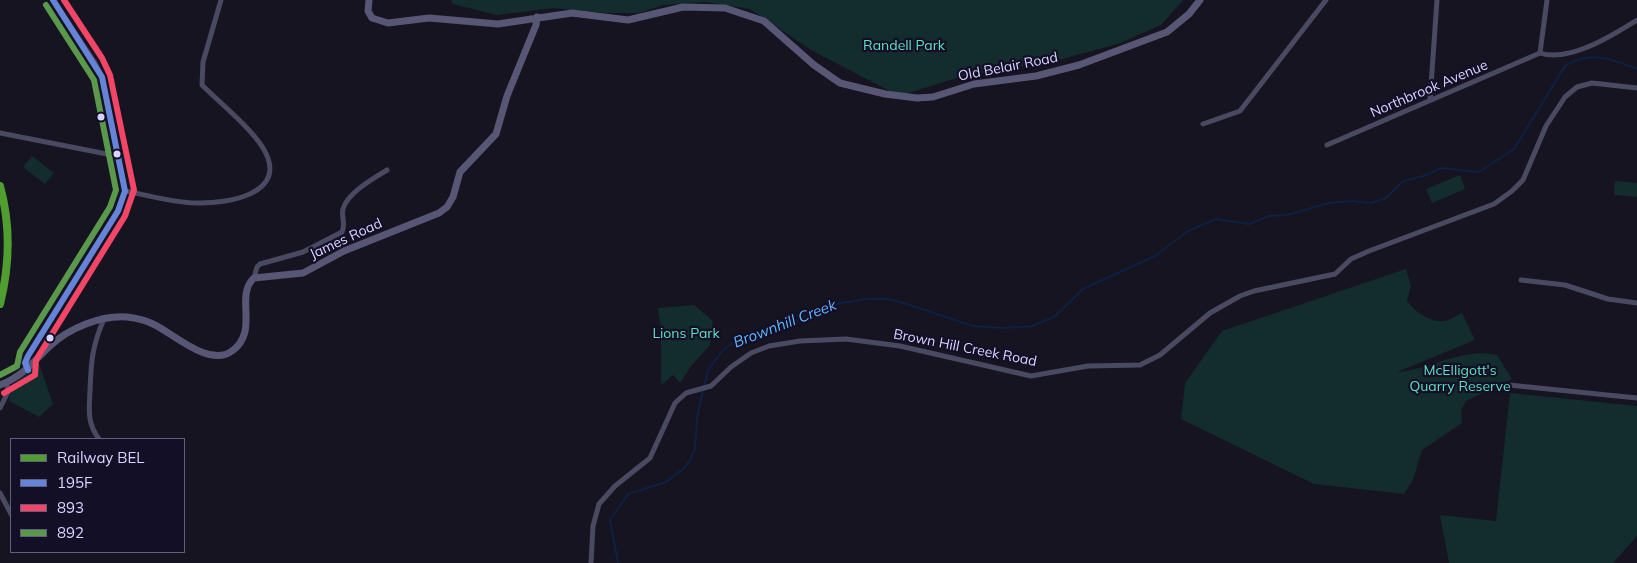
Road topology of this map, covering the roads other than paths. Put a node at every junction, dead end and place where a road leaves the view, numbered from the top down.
1 (53, 0) edge
2 (221, 0) edge
3 (369, 0) edge
4 (1200, 0) edge
5 (1326, 0) edge
6 (1437, 0) edge
7 (1547, 0) edge
8 (536, 17) junction
9 (1637, 20) edge
10 (1540, 53) junction
11 (1637, 88) edge
12 (1430, 100) junction
13 (1203, 124) dead end
14 (0, 133) edge
15 (1327, 145) dead end
16 (118, 156) junction
17 (387, 170) dead end
18 (124, 191) junction
19 (254, 278) junction
20 (1521, 280) dead end
21 (1637, 303) edge
22 (104, 319) junction
23 (28, 370) junction
24 (3, 384) edge
25 (1509, 385) dead end
26 (1637, 398) edge
27 (0, 408) edge
28 (98, 438) edge
29 (0, 493) edge
30 (10, 512) edge
31 (591, 563) edge

1 - 16 street
2 - 18 street
3 - 8 main road, Old Belair Road
4 - 8 main road, Old Belair Road
5 - 13 street
6 - 12 street
7 - 10 street
8 - 19 main road, James Road
9 - 10 street
10 - 12 street, Northbrook Avenue
11 - 31 street, Brown Hill Creek Road
12 - 15 street, Northbrook Avenue
14 - 16 street
16 - 18 street
17 - 19 street
18 - 23 street
19 - 22 main road
20 - 21 street
22 - 23 main road
22 - 28 street
23 - 24 main road
24 - 27 street
25 - 26 street
29 - 30 street

